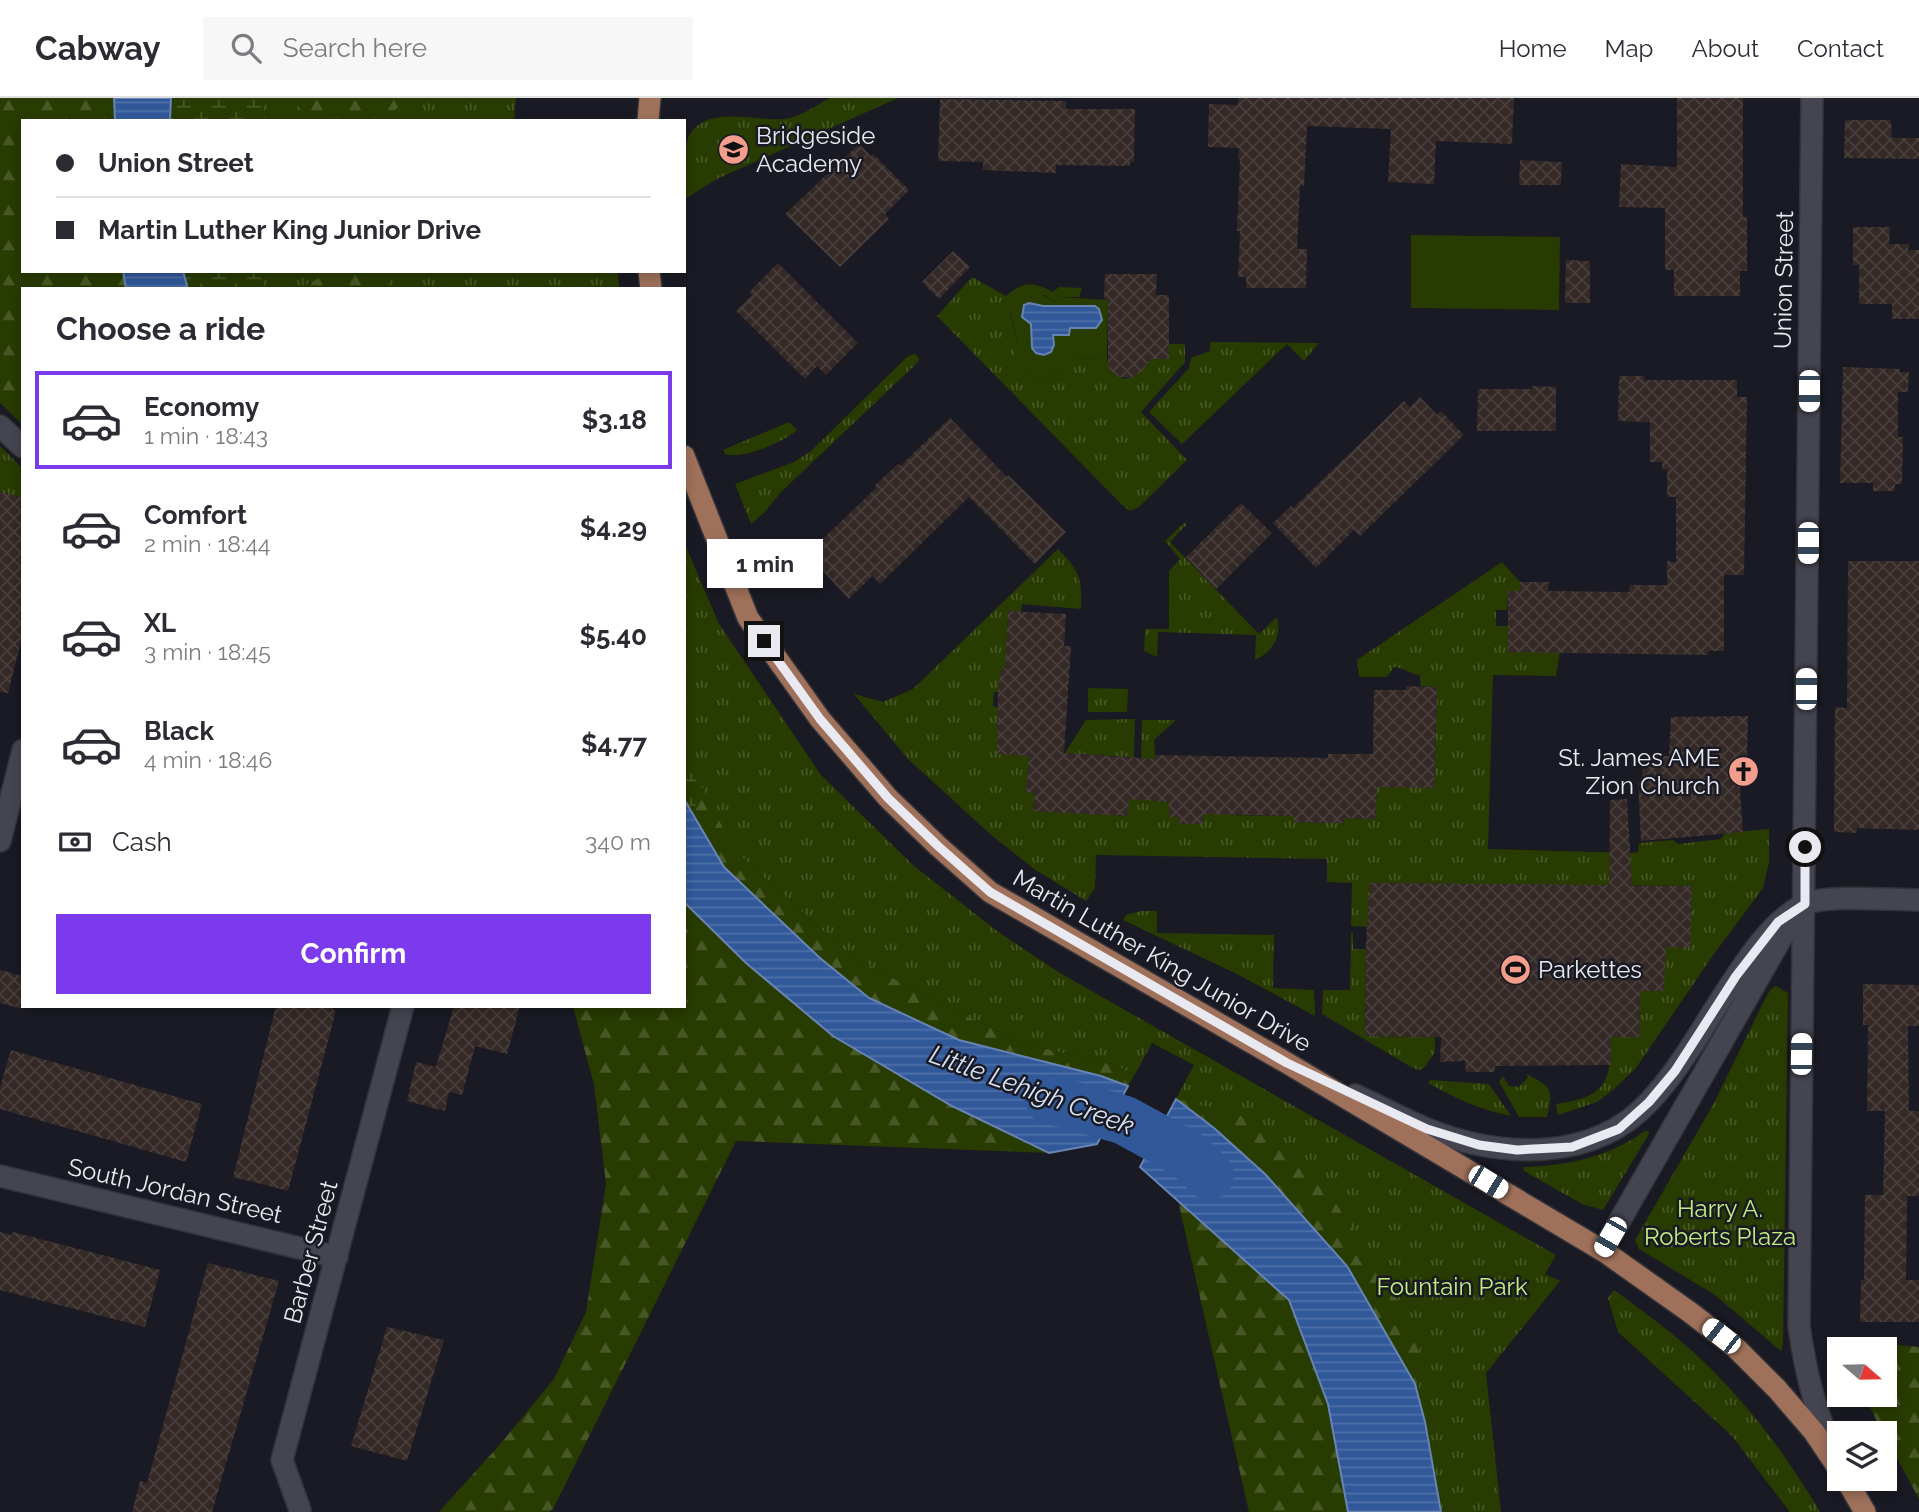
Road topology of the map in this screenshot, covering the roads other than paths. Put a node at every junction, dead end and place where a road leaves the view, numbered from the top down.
1 (650, 98) edge
2 (1812, 98) edge
3 (648, 119) edge
4 (0, 426) edge
5 (21, 445) edge
6 (686, 461) edge
7 (21, 756) edge
8 (13, 778) edge
9 (0, 841) edge
10 (1919, 900) edge
11 (1805, 904) junction
12 (402, 1008) edge
13 (1287, 1063) junction
14 (0, 1176) edge
15 (1603, 1250) junction
16 (337, 1257) junction
17 (1827, 1437) edge
18 (1827, 1450) edge
19 (1853, 1491) edge
20 (300, 1510) dead end
21 (1865, 1512) edge

1 - 3 main road
2 - 11 street, Union Street
4 - 5 street
6 - 13 main road, Martin Luther King Junior Drive
7 - 8 street
8 - 9 street
10 - 11 street
11 - 13 street
11 - 15 street
11 - 17 street, Union Street
12 - 16 street, Barber Street
13 - 15 main road, Martin Luther King Junior Drive
14 - 16 street, South Jordan Street
15 - 18 main road, Martin Luther King Junior Drive
16 - 20 street, Barber Street
19 - 21 main road

